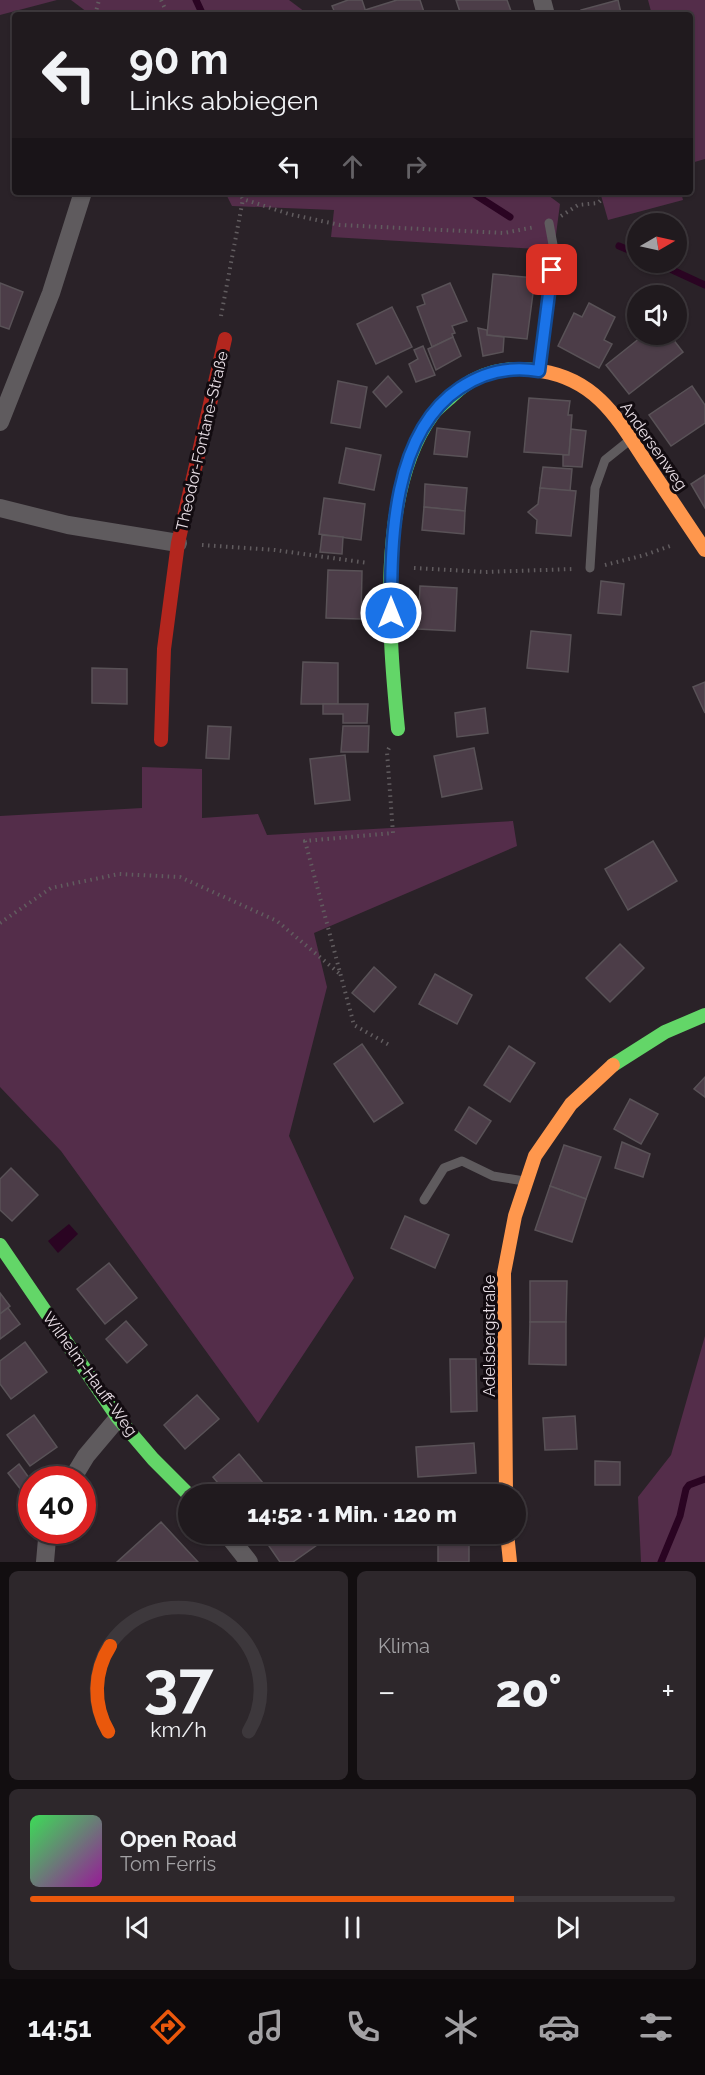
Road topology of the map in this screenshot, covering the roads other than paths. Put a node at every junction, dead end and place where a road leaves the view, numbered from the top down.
1 (82, 195) edge
2 (549, 224) road end
3 (225, 339) road end
4 (539, 371) junction
5 (0, 422) edge
6 (632, 439) junction
7 (0, 508) edge
8 (178, 543) junction
9 (705, 550) edge
10 (590, 568) road end
11 (398, 729) road end
12 (161, 740) dead end
13 (705, 1015) edge
14 (526, 1182) junction
15 (424, 1200) dead end
16 (0, 1245) edge
17 (118, 1418) junction
18 (80, 1466) edge
19 (179, 1484) edge
20 (506, 1484) edge
21 (47, 1544) edge
22 (235, 1544) edge
23 (508, 1544) edge
24 (45, 1562) edge
25 (249, 1562) edge
26 (510, 1562) edge

1 - 5 street
2 - 4 lane
3 - 8 street, Theodor-Fontane-Straße
4 - 6 street, Andersenweg
4 - 11 street, Andersenweg
6 - 9 street, Andersenweg
6 - 10 lane
7 - 8 street, Theodor-Fontane-Straße
8 - 12 street, Theodor-Fontane-Straße
13 - 14 street, Adelsbergstraße
14 - 15 lane
14 - 20 street, Adelsbergstraße
16 - 17 street, Wilhelm-Hauff-Weg
17 - 18 street
17 - 19 street, Wilhelm-Hauff-Weg
21 - 24 street
22 - 25 street
23 - 26 street

